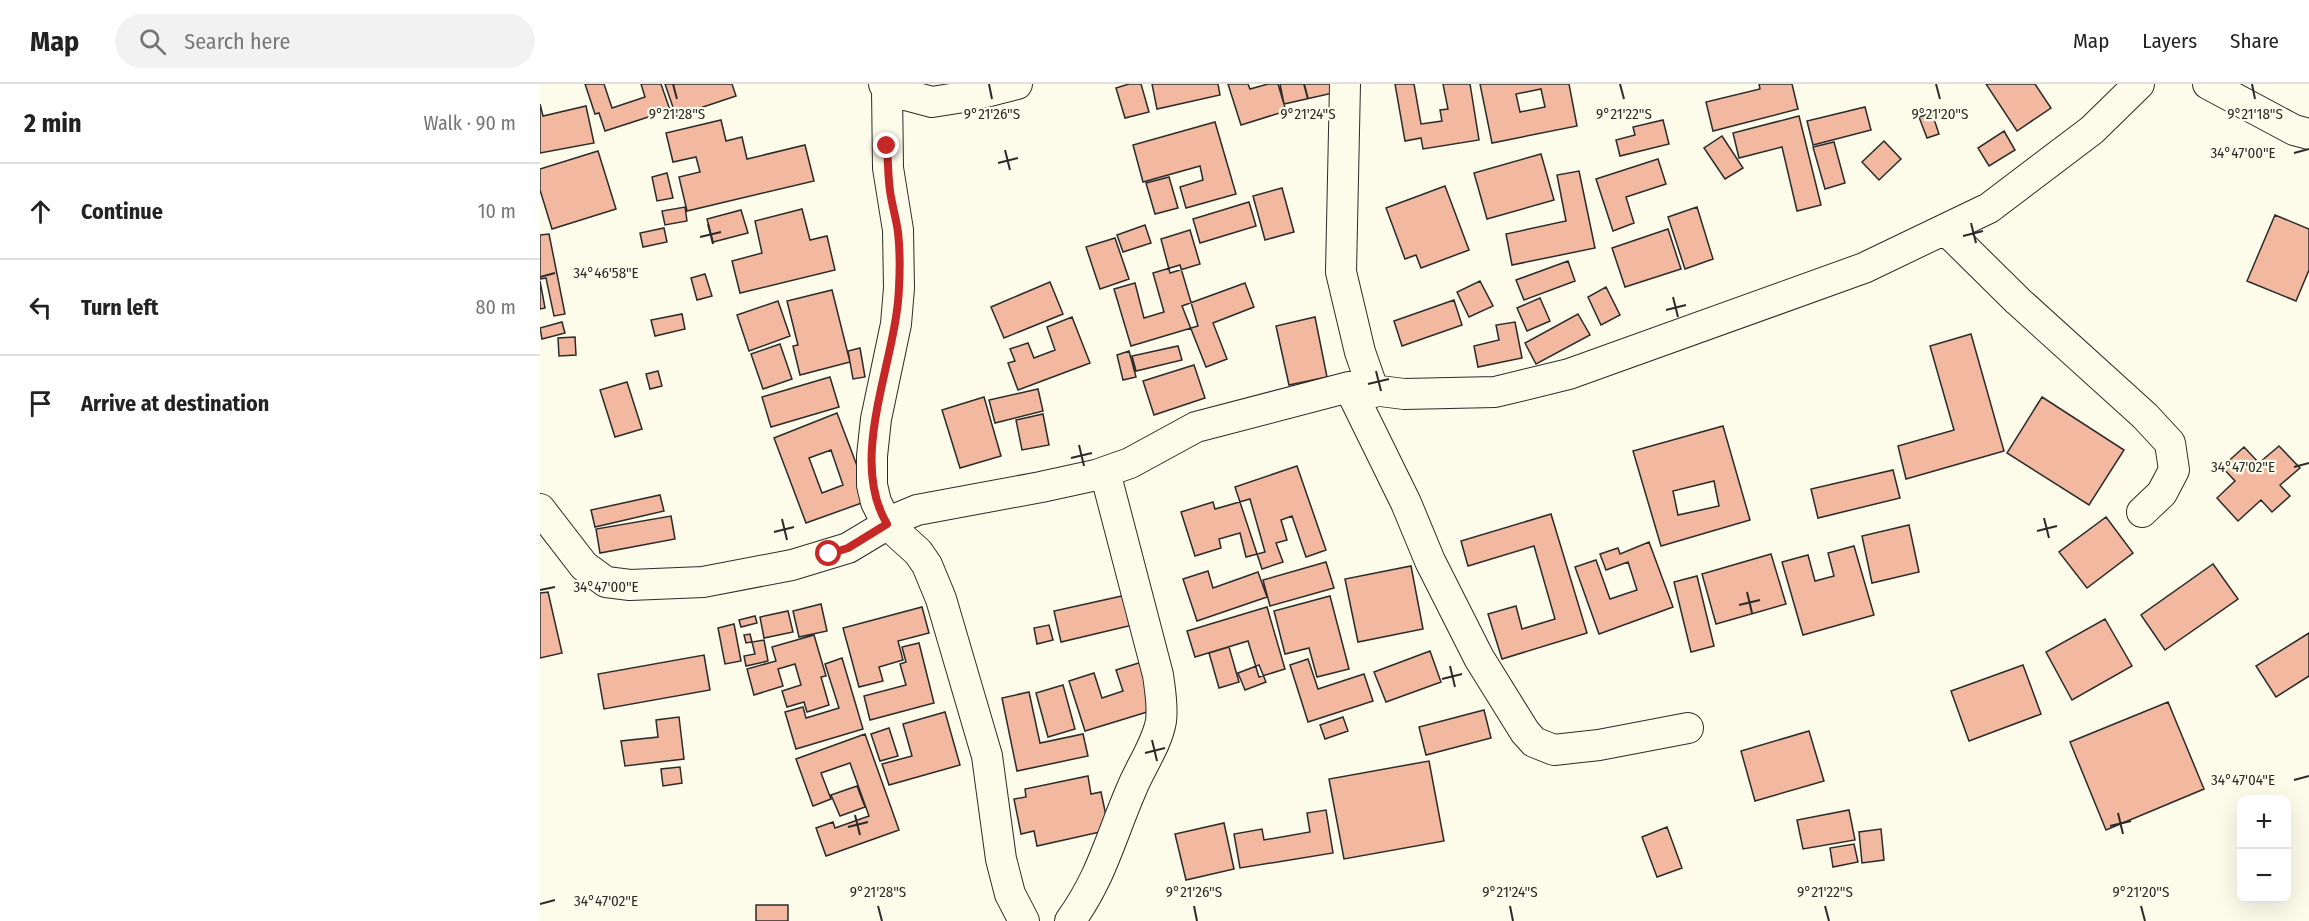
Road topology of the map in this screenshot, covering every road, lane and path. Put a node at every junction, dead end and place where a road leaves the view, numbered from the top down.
1 (1017, 84) edge
2 (1345, 84) edge
3 (2139, 84) edge
4 (2208, 84) edge
5 (885, 87) edge
6 (2309, 134) edge
7 (1944, 229) junction
8 (1361, 390) junction
9 (1106, 472) junction
10 (540, 509) edge
11 (2142, 513) dead end
12 (887, 524) junction
13 (1688, 728) dead end
14 (1024, 921) edge
15 (1070, 921) edge

1 - 5 street
2 - 8 street
3 - 7 street
4 - 6 street
5 - 12 street
7 - 8 street
7 - 11 street
8 - 9 street
8 - 13 street
9 - 12 street
9 - 15 street
10 - 12 street
12 - 14 street

